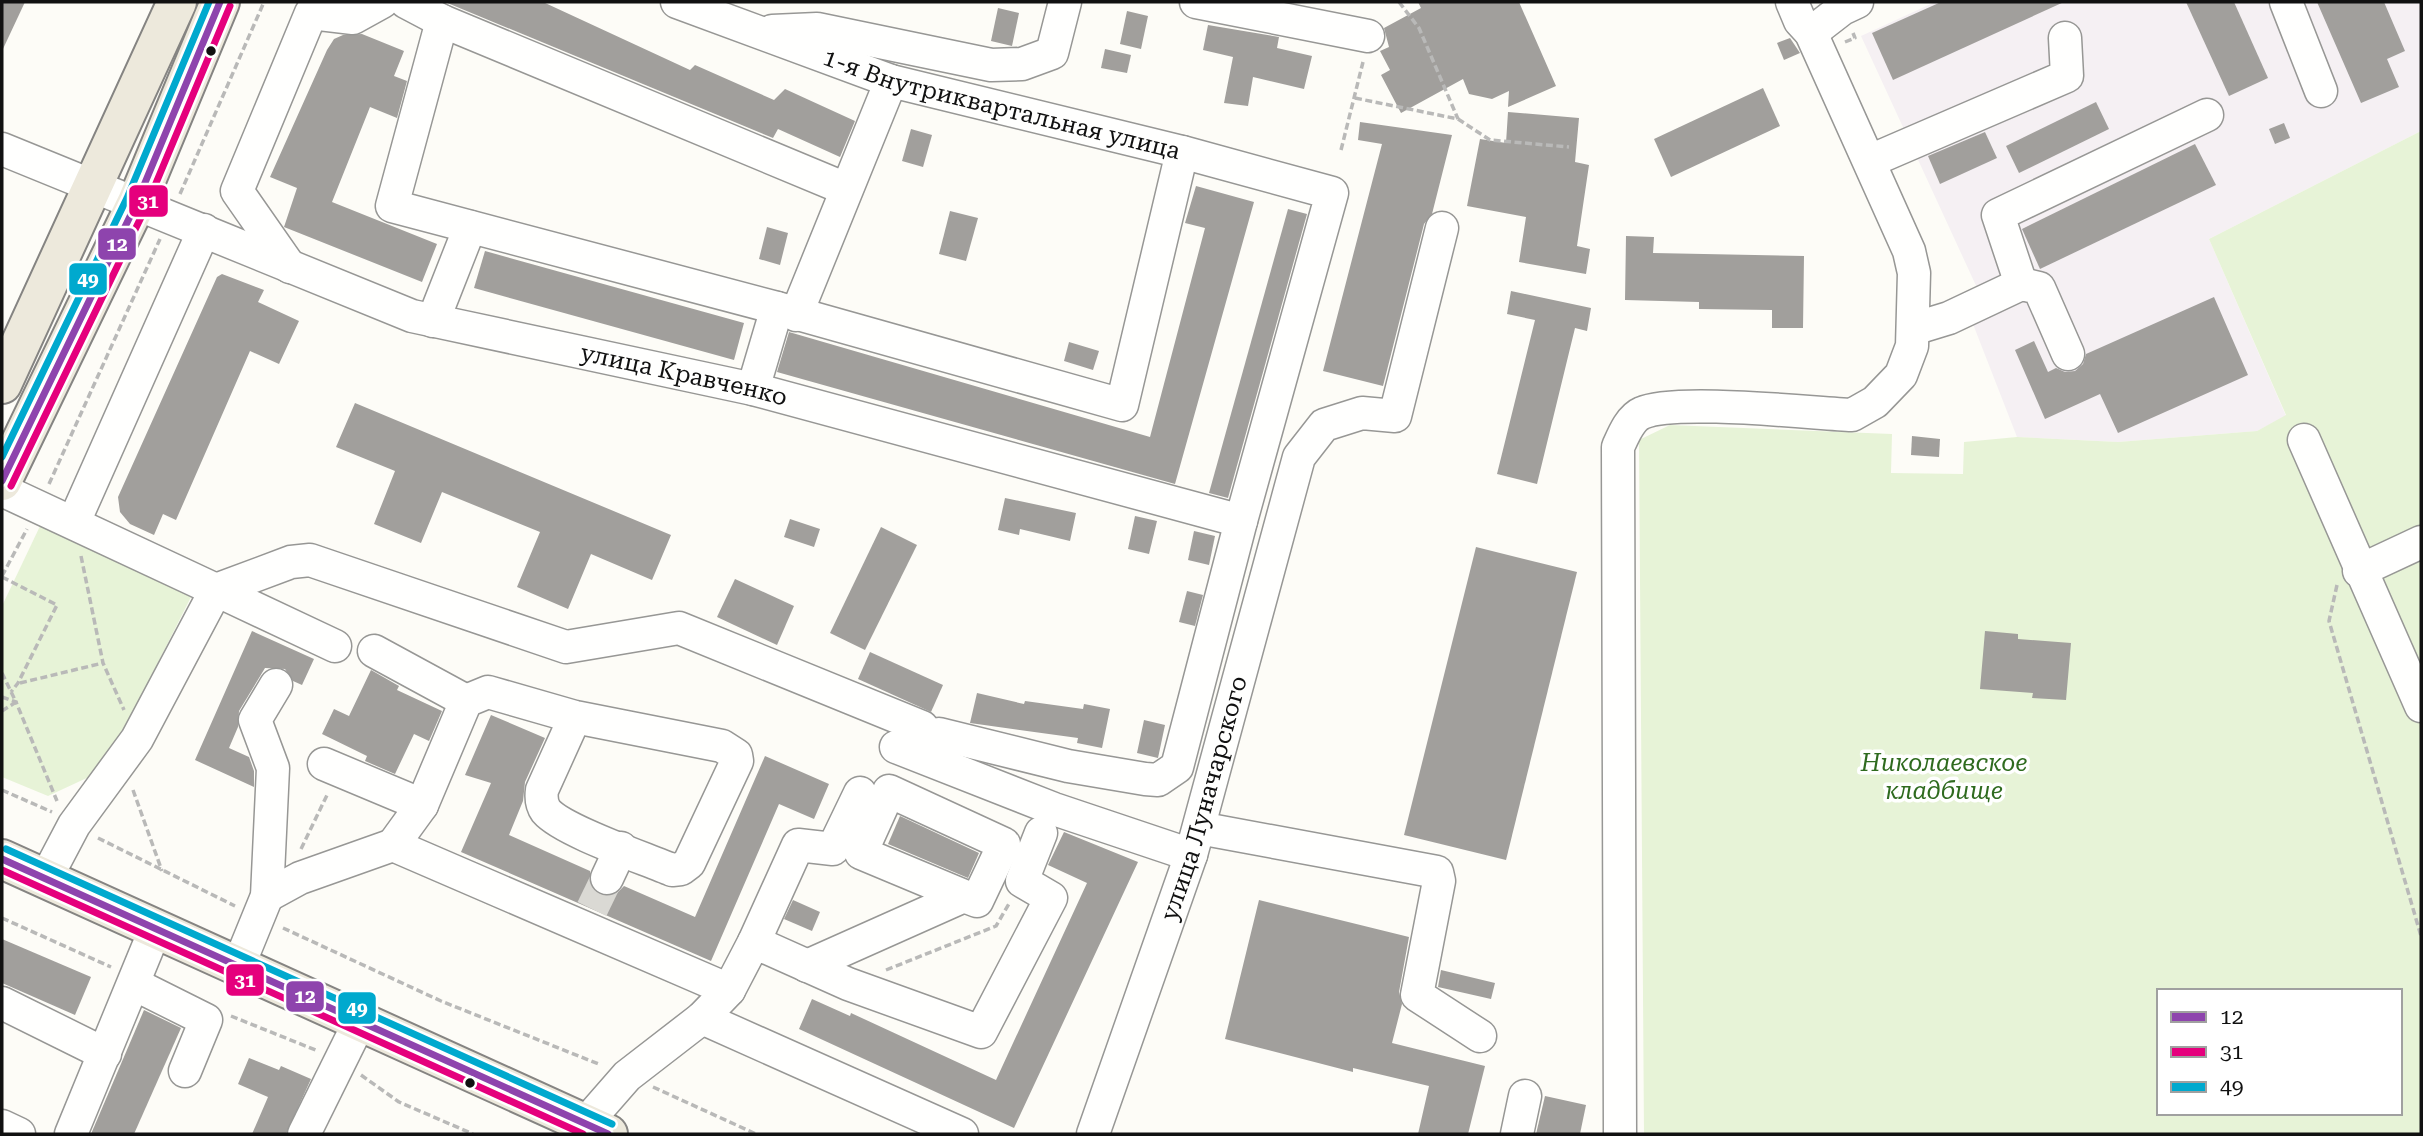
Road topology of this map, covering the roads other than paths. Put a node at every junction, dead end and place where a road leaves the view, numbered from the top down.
1 (177, 2) edge
2 (220, 2) edge
3 (382, 2) edge
4 (406, 2) edge
5 (677, 2) edge
6 (1065, 2) edge
7 (1196, 2) edge
8 (1791, 2) edge
9 (2286, 2) edge
10 (1850, 5) edge
11 (442, 21) junction
12 (761, 32) junction
13 (1368, 36) road end
14 (2065, 38) dead end
15 (1816, 43) junction
16 (891, 81) junction
17 (2321, 91) dead end
18 (2207, 115) dead end
19 (2, 149) edge
20 (1182, 152) junction
21 (1870, 161) junction
22 (95, 186) junction
23 (846, 189) junction
24 (1332, 192) joint
25 (154, 209) junction
26 (470, 227) junction
27 (1442, 228) dead end
28 (204, 230) junction
29 (290, 267) junction
30 (2021, 284) junction
31 (786, 312) junction
32 (433, 321) junction
33 (1913, 329) junction
34 (2068, 354) dead end
35 (2, 384) edge
36 (753, 388) junction
37 (2304, 440) dead end
38 (2, 481) edge
39 (2, 490) edge
40 (1241, 521) junction
41 (77, 537) junction
42 (2421, 542) edge
43 (2359, 571) junction
44 (216, 590) junction
45 (335, 646) dead end
46 (373, 651) dead end
47 (276, 685) dead end
48 (467, 701) junction
49 (2421, 706) edge
50 (575, 717) junction
51 (896, 747) dead end
52 (331, 767) road end
53 (860, 793) dead end
54 (422, 805) junction
55 (1041, 833) dead end
56 (1195, 842) junction
57 (393, 845) junction
58 (621, 848) junction
59 (2, 859) edge
60 (607, 878) tunnel mouth
61 (45, 880) junction
62 (964, 896) dead end
63 (263, 906) junction
64 (155, 930) junction
65 (754, 942) junction
66 (238, 967) junction
67 (807, 967) junction
68 (136, 981) junction
69 (729, 990) junction
70 (2, 1003) edge
71 (702, 1018) junction
72 (359, 1023) junction
73 (1480, 1036) dead end
74 (105, 1054) junction
75 (185, 1071) dead end
76 (1525, 1096) dead end
77 (2, 1126) edge
78 (584, 1128) edge
79 (19, 1134) edge
80 (71, 1134) edge
81 (304, 1134) edge
82 (962, 1134) edge
83 (1093, 1134) edge
84 (1517, 1134) edge
85 (1620, 1134) edge

1 - 22 main road
2 - 25 main road
3 - 29 street
4 - 11 street
5 - 12 street, 1-я Внутриквартальная улица
6 - 12 street
7 - 13 street
8 - 15 street
9 - 17 street
10 - 15 street
11 - 23 street
11 - 26 street
12 - 16 street, 1-я Внутриквартальная улица
14 - 21 street
15 - 21 street
16 - 20 street, 1-я Внутриквартальная улица
16 - 23 street
18 - 30 street
19 - 22 street, улица Кравченко
20 - 24 street, 1-я Внутриквартальная улица
20 - 31 street
21 - 33 street
22 - 25 street, улица Кравченко
22 - 35 main road
23 - 31 street
24 - 40 street, улица Луначарского
25 - 28 street, улица Кравченко
25 - 38 main road
26 - 31 street
26 - 32 street
27 - 56 street, улица Луначарского
28 - 29 street, улица Кравченко
28 - 41 street
29 - 32 street, улица Кравченко
30 - 33 street
30 - 34 street
31 - 36 street
32 - 36 street, улица Кравченко
33 - 85 street
36 - 40 street, улица Кравченко
37 - 43 street
39 - 41 street
40 - 44 street, улица Луначарского
41 - 44 street
42 - 43 street
43 - 49 street
44 - 45 street
44 - 61 street
46 - 48 street
47 - 63 street
48 - 50 street
48 - 54 street
50 - 58 street
50 - 58 street
51 - 56 street
52 - 54 street
53 - 65 street
54 - 57 street
55 - 67 street
56 - 73 street
56 - 83 street, улица Луначарского
57 - 63 street
57 - 69 street
58 - 60 street
59 - 61 main road
61 - 64 main road
62 - 67 street
63 - 66 street
64 - 66 main road
64 - 68 street
65 - 67 street
65 - 69 street
66 - 72 main road
68 - 74 street
68 - 75 street
69 - 71 street
70 - 74 street
71 - 78 street
71 - 82 street
72 - 78 main road
72 - 81 street
74 - 80 street
76 - 84 street
77 - 79 street

